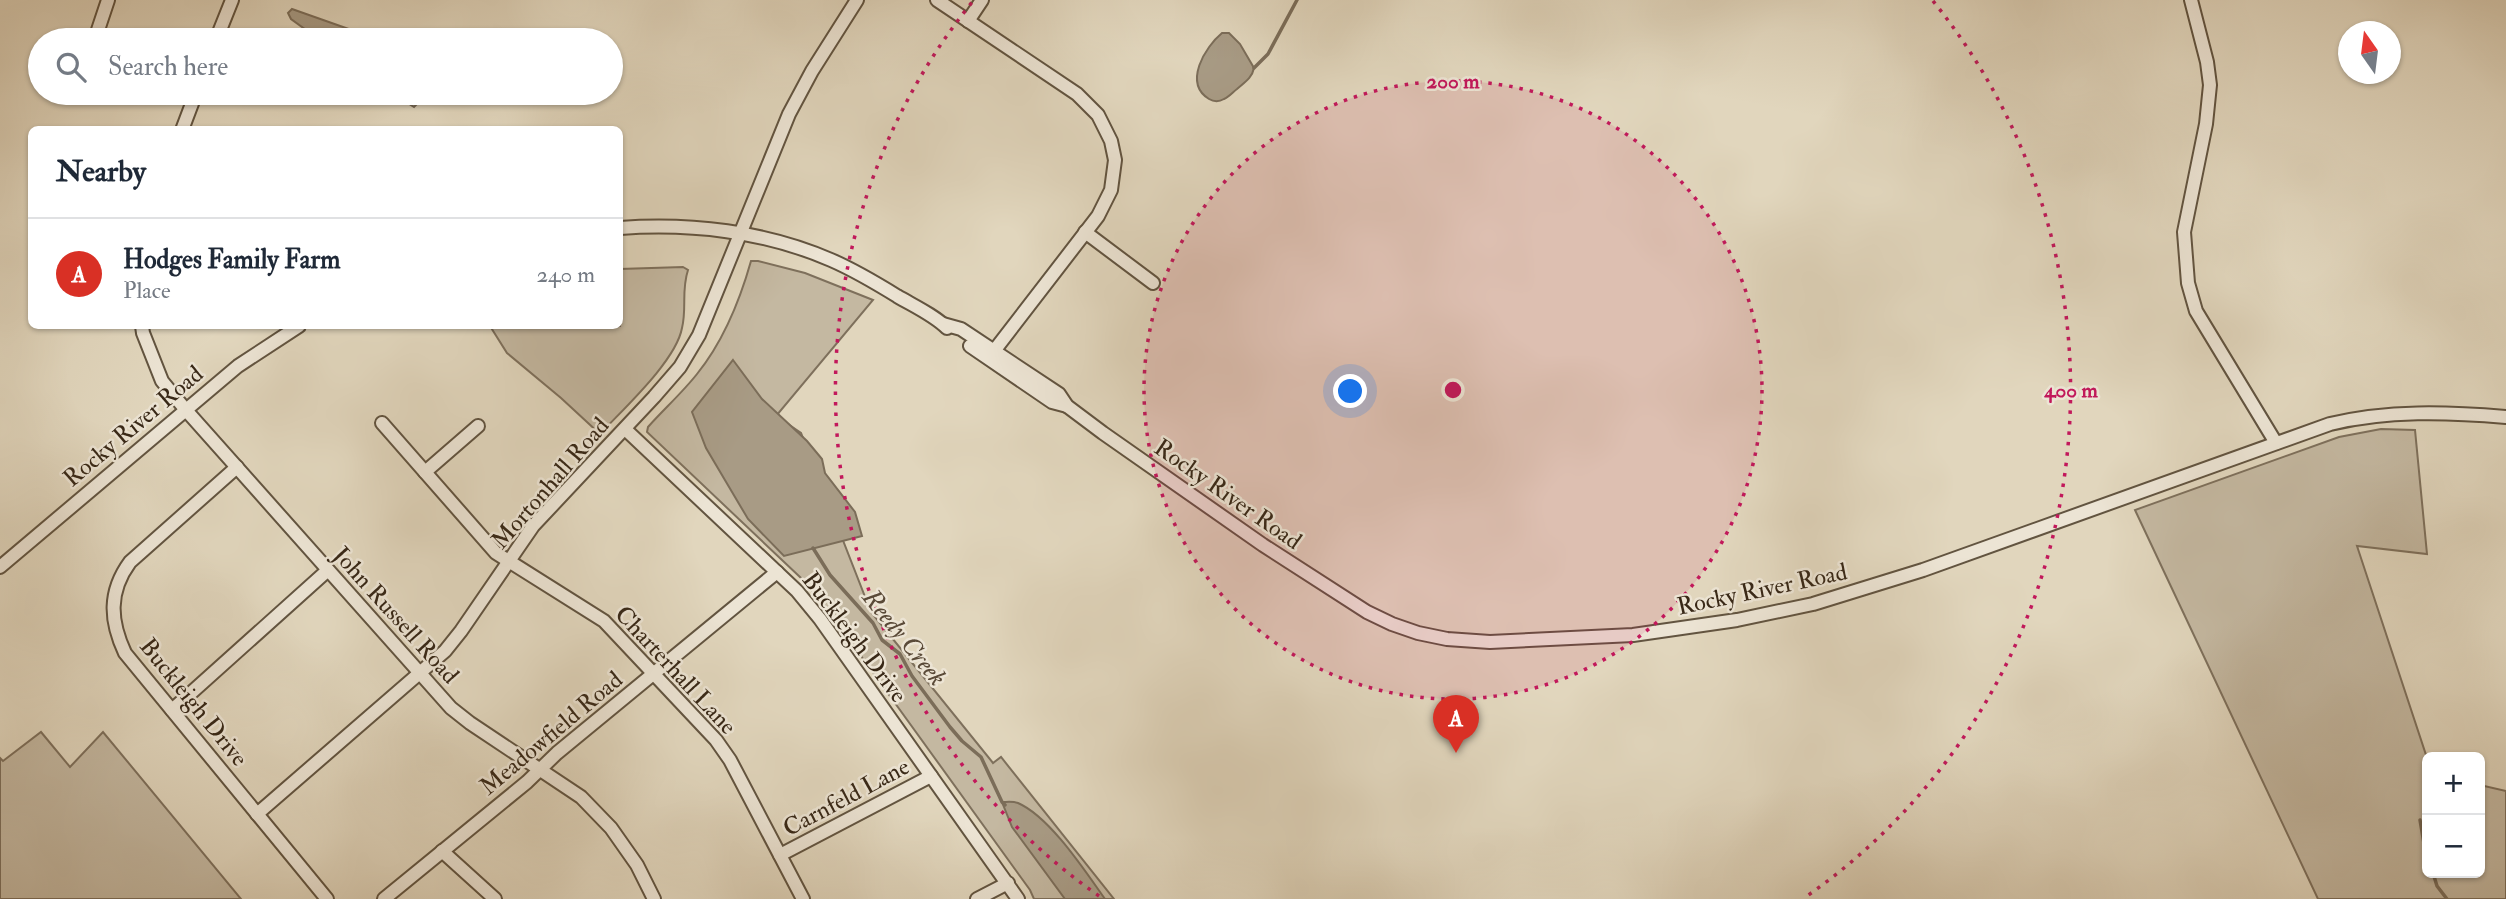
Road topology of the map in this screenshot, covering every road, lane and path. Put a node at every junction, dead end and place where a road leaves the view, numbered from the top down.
1 (107, 0) edge
2 (232, 0) edge
3 (857, 0) edge
4 (937, 0) edge
5 (982, 0) edge
6 (2191, 0) edge
7 (968, 21) junction
8 (98, 28) edge
9 (221, 28) edge
10 (191, 105) edge
11 (184, 126) edge
12 (623, 228) edge
13 (1086, 232) junction
14 (739, 233) junction
15 (1153, 283) dead end
16 (943, 324) junction
17 (142, 329) edge
18 (294, 329) edge
19 (994, 351) junction
20 (1067, 406) junction
21 (185, 409) junction
22 (2506, 417) edge
23 (383, 423) dead end
24 (478, 426) dead end
25 (625, 429) junction
26 (2276, 443) junction
27 (237, 467) junction
28 (425, 472) junction
29 (507, 562) junction
30 (0, 567) edge
31 (328, 570) junction
32 (777, 572) junction
33 (420, 673) junction
34 (653, 674) junction
35 (172, 710) junction
36 (539, 770) junction
37 (931, 776) junction
38 (257, 814) junction
39 (442, 851) junction
40 (780, 855) junction
41 (1008, 883) junction
42 (327, 899) edge
43 (384, 899) edge
44 (495, 899) edge
45 (654, 899) edge
46 (803, 899) edge
47 (977, 899) edge
48 (1018, 899) edge

1 - 8 street
2 - 9 street
3 - 14 street, Mortonhall Road
4 - 7 street
5 - 7 street
6 - 26 street
7 - 13 street
10 - 11 street
12 - 14 street, Rocky River Road
13 - 15 street
13 - 19 street
14 - 16 street, Rocky River Road
14 - 25 street, Mortonhall Road
16 - 19 street, Rocky River Road
16 - 20 street, Rocky River Road
17 - 21 street, John Russell Road
18 - 21 street, Rocky River Road
19 - 20 street, Rocky River Road
20 - 26 street, Rocky River Road
21 - 27 street, John Russell Road
21 - 30 street, Rocky River Road
22 - 26 street, Rocky River Road
23 - 28 street, Charterhall Lane
24 - 28 street
25 - 29 street, Mortonhall Road
25 - 32 street, Buckleigh Drive
27 - 31 street, John Russell Road
27 - 35 street, Buckleigh Drive
28 - 29 street, Charterhall Lane
29 - 33 street, Mortonhall Road
29 - 34 street, Charterhall Lane
31 - 33 street, John Russell Road
31 - 35 street
32 - 34 street, Meadowfield Road
32 - 37 street, Buckleigh Drive
33 - 36 street, John Russell Road
33 - 38 street, Mortonhall Road
34 - 36 street, Meadowfield Road
34 - 40 street, Charterhall Lane
35 - 38 street, Buckleigh Drive
36 - 39 street, Meadowfield Road
36 - 45 street, John Russell Road
37 - 40 street, Carnfeld Lane
37 - 41 street, Buckleigh Drive
38 - 42 street, Buckleigh Drive
39 - 43 street, Meadowfield Road
39 - 44 street
40 - 46 street, Charterhall Lane
41 - 47 street
41 - 48 street, Buckleigh Drive

